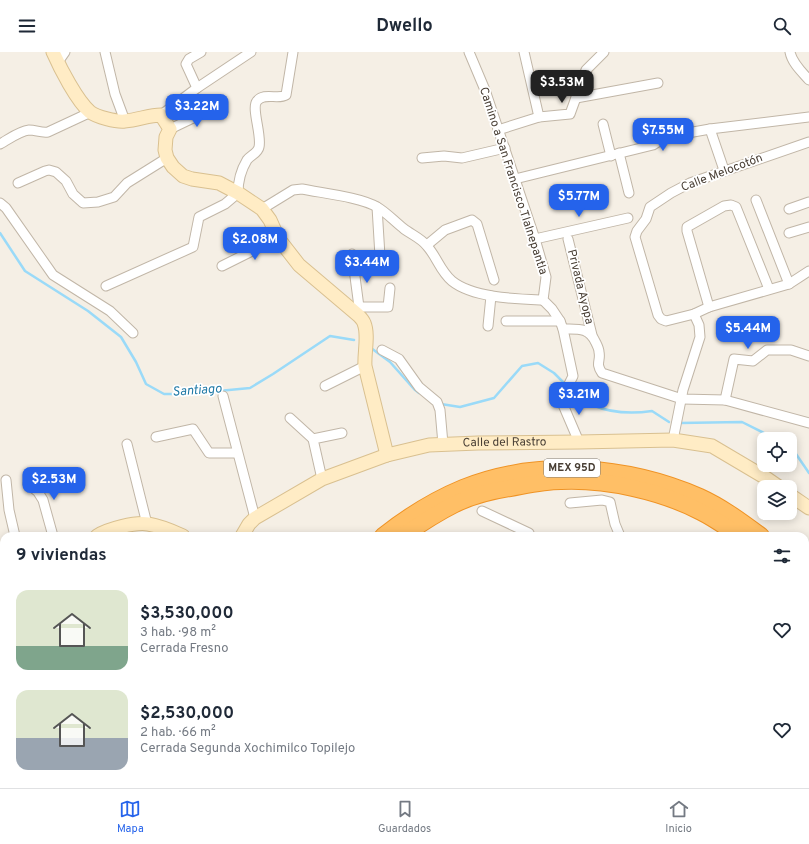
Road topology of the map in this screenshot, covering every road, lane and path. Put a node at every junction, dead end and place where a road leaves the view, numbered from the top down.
1 (105, 52) edge
2 (201, 52) edge
3 (251, 52) edge
4 (293, 52) edge
5 (469, 52) edge
6 (524, 52) edge
7 (604, 52) edge
8 (790, 52) edge
9 (59, 55) edge
10 (809, 80) edge
11 (658, 83) dead end
12 (197, 88) junction
13 (576, 98) junction
14 (214, 108) dead end
15 (91, 112) junction
16 (161, 116) junction
17 (539, 117) junction
18 (809, 117) edge
19 (125, 121) junction
20 (603, 124) dead end
21 (710, 129) junction
22 (170, 130) junction
23 (498, 130) junction
24 (809, 142) edge
25 (0, 144) edge
26 (504, 148) junction
27 (615, 155) junction
28 (167, 158) junction
29 (422, 158) dead end
30 (724, 170) junction
31 (515, 179) junction
32 (18, 183) dead end
33 (238, 193) junction
34 (629, 193) dead end
35 (756, 200) dead end
36 (809, 202) edge
37 (0, 203) edge
38 (377, 206) junction
39 (262, 209) junction
40 (789, 209) dead end
41 (628, 218) dead end
42 (809, 227) edge
43 (789, 233) dead end
44 (278, 238) junction
45 (535, 239) junction
46 (568, 239) dead end
47 (427, 245) junction
48 (352, 254) dead end
49 (380, 256) dead end
50 (222, 266) dead end
51 (809, 271) edge
52 (494, 280) dead end
53 (789, 284) junction
54 (106, 286) dead end
55 (390, 288) dead end
56 (769, 289) junction
57 (491, 296) junction
58 (543, 300) junction
59 (709, 307) junction
60 (359, 311) junction
61 (694, 314) junction
62 (506, 321) dead end
63 (562, 325) junction
64 (488, 326) dead end
65 (133, 334) dead end
66 (592, 335) junction
67 (382, 350) dead end
68 (809, 356) edge
69 (365, 366) junction
70 (325, 386) dead end
71 (223, 396) dead end
72 (682, 399) junction
73 (725, 400) junction
74 (290, 418) dead end
75 (809, 423) edge
76 (342, 433) dead end
77 (156, 437) dead end
78 (313, 439) junction
79 (673, 440) junction
80 (579, 442) junction
81 (126, 444) dead end
82 (443, 444) junction
83 (237, 453) junction
84 (387, 455) junction
85 (322, 479) junction
86 (6, 480) dead end
87 (769, 480) edge
88 (28, 484) dead end
89 (797, 499) edge
90 (570, 503) dead end
91 (809, 508) edge
92 (482, 512) dead end
93 (255, 518) junction
94 (147, 524) junction
95 (14, 532) edge
96 (53, 532) edge
97 (112, 532) edge
98 (174, 532) edge
99 (245, 532) edge
100 (389, 532) edge
101 (410, 532) edge
102 (527, 532) edge
103 (618, 532) edge
104 (734, 532) edge
105 (755, 532) edge

1 - 19 street
2 - 12 street
3 - 12 street
4 - 33 street
5 - 23 street, Camino a San Francisco Tlalnepantla
6 - 17 street
7 - 13 street
8 - 10 street
9 - 15 main road
11 - 13 street
12 - 16 street
13 - 17 street
14 - 22 street
15 - 19 main road
15 - 25 street
16 - 19 main road
16 - 22 main road
17 - 23 street
18 - 21 street
20 - 27 street
21 - 27 street
21 - 30 street
22 - 28 main road
23 - 26 street, Camino a San Francisco Tlalnepantla
24 - 30 street, Calle Melocotón
26 - 29 street
26 - 31 street, Camino a San Francisco Tlalnepantla
27 - 31 street
27 - 34 street
28 - 32 street
28 - 33 main road
30 - 61 street, Calle Melocotón
31 - 45 street, Camino a San Francisco Tlalnepantla
33 - 39 main road
33 - 54 street
35 - 53 street
36 - 40 street
37 - 65 street
38 - 39 street
38 - 47 street
38 - 49 street
39 - 44 main road
41 - 45 street
42 - 43 street
44 - 50 street
44 - 60 main road
45 - 58 street, Camino a San Francisco Tlalnepantla
46 - 66 street, Privada Ayopa
47 - 52 street
47 - 57 street
48 - 60 street
51 - 53 street
53 - 56 street
55 - 60 street
56 - 59 street
56 - 59 street
57 - 58 street
57 - 64 street
58 - 63 street
59 - 61 street
60 - 69 main road
61 - 72 street
62 - 63 street
63 - 66 street
63 - 80 street
66 - 72 street, Privada Ayopa
67 - 82 street
68 - 73 street
69 - 70 street
69 - 84 main road
71 - 83 street
72 - 73 street, Privada Ayopa
72 - 79 street
73 - 75 street, Privada Ayopa
74 - 78 street
76 - 78 street
77 - 83 street
78 - 85 street
79 - 80 main road, Calle del Rastro
79 - 87 main road, Calle del Rastro
80 - 82 main road, Calle del Rastro
81 - 94 street
82 - 84 main road, Calle del Rastro
83 - 93 street
84 - 85 main road, Calle del Rastro
85 - 93 main road, Calle del Rastro
86 - 95 street
88 - 96 street
89 - 91 main road
90 - 103 street
92 - 102 street
93 - 99 main road, Calle del Rastro
94 - 97 main road
94 - 98 main road
100 - 105 highway, MEX 95D
101 - 104 highway, MEX 95D

